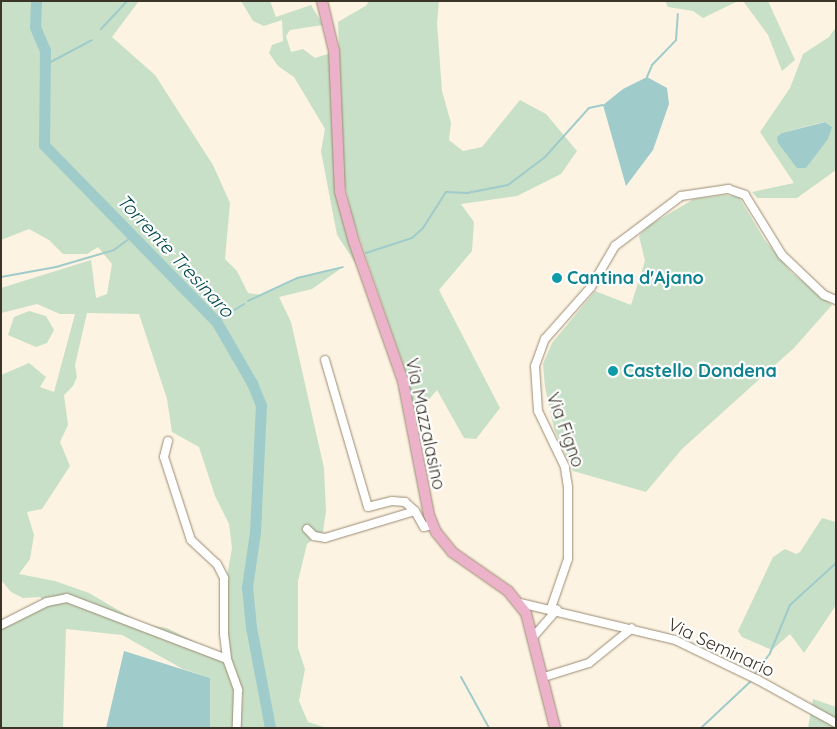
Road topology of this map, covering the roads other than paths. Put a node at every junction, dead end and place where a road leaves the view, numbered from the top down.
1 (322, 1) edge
2 (836, 300) edge
3 (325, 360) dead end
4 (168, 441) dead end
5 (415, 511) junction
6 (432, 525) junction
7 (307, 529) dead end
8 (520, 603) junction
9 (554, 609) junction
10 (1, 625) edge
11 (632, 628) junction
12 (534, 636) junction
13 (227, 659) junction
14 (544, 677) junction
15 (836, 723) edge
16 (237, 728) edge
17 (555, 728) edge

1 - 6 main road, Via Mazzalasino
2 - 9 street, Via Figno
3 - 5 street
4 - 13 street
5 - 6 street
5 - 7 street
6 - 8 main road, Via Mazzalasino
8 - 9 street, Via Seminario
8 - 12 main road
9 - 11 street, Via Seminario
9 - 12 street
10 - 13 street
11 - 14 street
11 - 15 street, Via Seminario
12 - 14 main road
13 - 16 street
14 - 17 main road

